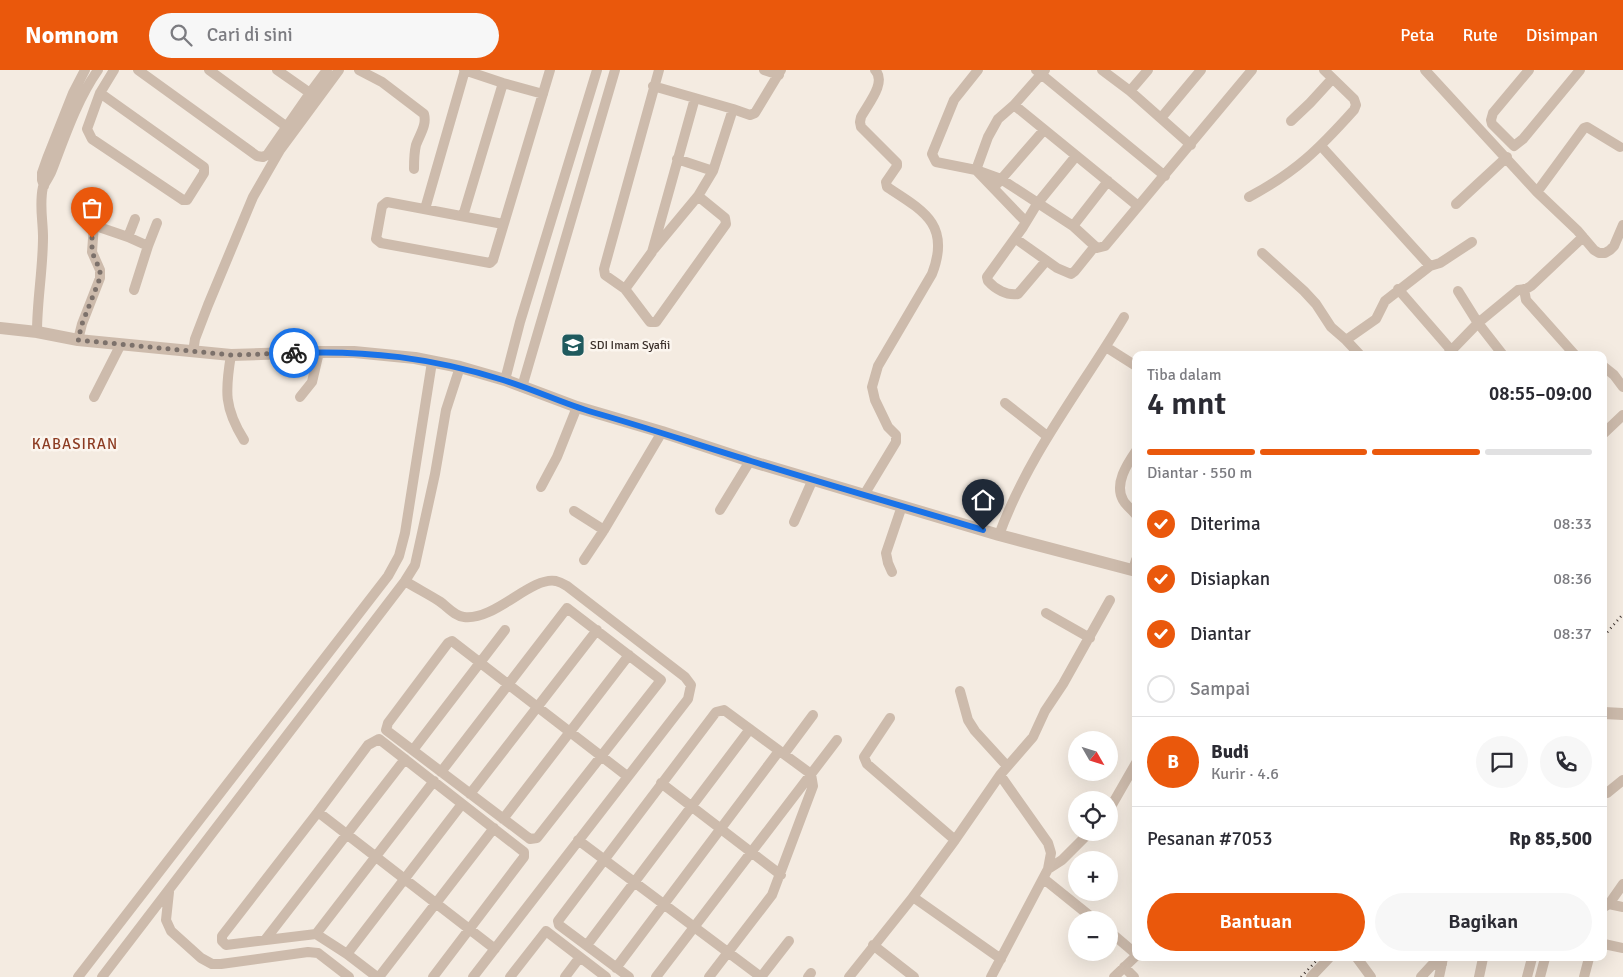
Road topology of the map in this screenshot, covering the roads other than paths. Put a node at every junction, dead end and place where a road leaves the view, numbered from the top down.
1 (85, 70) edge
2 (98, 70) edge
3 (114, 70) edge
4 (138, 70) edge
5 (209, 70) edge
6 (278, 70) edge
7 (327, 70) edge
8 (339, 70) edge
9 (359, 70) edge
10 (464, 70) edge
11 (550, 70) edge
12 (597, 70) edge
13 (615, 70) edge
14 (659, 70) edge
15 (764, 70) edge
16 (874, 70) edge
17 (978, 70) edge
18 (1102, 70) edge
19 (1148, 70) edge
20 (1201, 70) edge
21 (1252, 70) edge
22 (1324, 70) edge
23 (1425, 70) edge
24 (1529, 70) edge
25 (1580, 70) edge
26 (1041, 71) edge
27 (780, 72) edge
28 (1332, 79) junction
29 (503, 83) junction
30 (653, 86) junction
31 (1130, 91) junction
32 (100, 93) junction
33 (310, 93) junction
34 (543, 94) junction
35 (695, 98) junction
36 (1014, 105) junction
37 (733, 109) junction
38 (1162, 118) junction
39 (1291, 121) dead end
40 (287, 127) junction
41 (1044, 130) junction
42 (1191, 145) junction
43 (1322, 146) junction
44 (1620, 147) dead end
45 (1076, 156) junction
46 (1507, 158) junction
47 (677, 159) junction
48 (414, 169) dead end
49 (976, 170) junction
50 (713, 172) junction
51 (1165, 176) junction
52 (1001, 179) junction
53 (1108, 180) junction
54 (44, 186) junction
55 (993, 188) junction
56 (1537, 192) junction
57 (698, 196) junction
58 (96, 197) dead end
59 (1249, 197) dead end
60 (1037, 204) junction
61 (1456, 204) dead end
62 (1138, 206) junction
63 (425, 209) junction
64 (463, 216) junction
65 (135, 219) dead end
66 (1026, 222) junction
67 (156, 223) dead end
68 (93, 224) junction
69 (503, 224) junction
70 (1623, 225) edge
71 (1073, 226) junction
72 (128, 237) junction
73 (1583, 237) junction
74 (1016, 239) junction
75 (1472, 242) dead end
76 (148, 246) junction
77 (1094, 246) junction
78 (652, 252) junction
79 (1262, 253) dead end
80 (1046, 261) junction
81 (1430, 266) junction
82 (1398, 289) junction
83 (1524, 289) junction
84 (134, 290) dead end
85 (625, 290) junction
86 (1458, 291) dead end
87 (1124, 317) dead end
88 (1478, 323) junction
89 (0, 328) edge
90 (37, 332) junction
91 (78, 340) junction
92 (1346, 340) junction
93 (120, 344) junction
94 (1106, 347) junction
95 (1356, 351) edge
96 (1448, 351) edge
97 (1450, 351) edge
98 (1500, 351) edge
99 (1571, 351) edge
100 (193, 352) junction
101 (318, 352) junction
102 (231, 355) junction
103 (432, 362) junction
104 (1132, 363) edge
105 (460, 368) junction
106 (1607, 369) edge
107 (505, 380) junction
108 (522, 387) junction
109 (1623, 387) edge
110 (300, 396) dead end
111 (94, 397) dead end
112 (1005, 404) dead end
113 (577, 407) junction
114 (1623, 415) edge
115 (1607, 430) edge
116 (662, 432) junction
117 (1047, 436) junction
118 (244, 440) dead end
119 (1132, 458) edge
120 (750, 461) junction
121 (813, 479) junction
122 (541, 487) dead end
123 (864, 495) junction
124 (902, 506) junction
125 (720, 510) dead end
126 (574, 511) dead end
127 (1132, 511) edge
128 (794, 522) dead end
129 (604, 530) junction
130 (999, 535) junction
131 (584, 560) dead end
132 (1132, 566) edge
133 (892, 572) dead end
134 (405, 581) junction
135 (1110, 600) dead end
136 (1046, 613) dead end
137 (505, 630) dead end
138 (597, 630) junction
139 (1090, 638) junction
140 (629, 655) junction
141 (480, 662) junction
142 (508, 684) junction
143 (960, 691) dead end
144 (538, 707) junction
145 (1607, 713) edge
146 (1623, 714) edge
147 (814, 715) dead end
148 (890, 718) dead end
149 (750, 729) junction
150 (570, 732) junction
151 (837, 740) dead end
152 (413, 750) junction
153 (782, 752) junction
154 (602, 756) junction
155 (404, 759) junction
156 (1007, 766) junction
157 (1132, 770) edge
158 (441, 772) junction
159 (810, 774) junction
160 (1000, 775) junction
161 (627, 776) junction
162 (1623, 780) edge
163 (434, 781) junction
164 (661, 783) junction
165 (1607, 793) dead end
166 (470, 794) junction
167 (1118, 794) edge
168 (462, 804) junction
169 (692, 806) junction
170 (318, 812) junction
171 (502, 819) junction
172 (494, 828) junction
173 (721, 829) junction
174 (347, 834) junction
175 (578, 840) junction
176 (955, 840) junction
177 (1081, 841) edge
178 (751, 852) junction
179 (376, 856) junction
180 (604, 859) junction
181 (1046, 874) junction
182 (781, 875) junction
183 (405, 879) junction
184 (634, 882) junction
185 (1623, 884) edge
186 (169, 891) junction
187 (913, 898) junction
188 (436, 903) junction
189 (664, 904) junction
190 (1607, 904) edge
191 (1607, 905) edge
192 (1623, 907) edge
193 (1085, 911) edge
194 (694, 927) junction
195 (470, 929) junction
196 (316, 934) junction
197 (1118, 939) edge
198 (265, 940) junction
199 (789, 941) dead end
200 (587, 945) junction
201 (873, 945) junction
202 (1607, 945) edge
203 (1623, 948) edge
204 (495, 949) junction
205 (1132, 951) edge
206 (728, 952) junction
207 (347, 954) junction
208 (580, 957) junction
209 (1001, 959) junction
210 (1132, 959) edge
211 (1326, 961) edge
212 (1359, 961) edge
213 (1443, 961) edge
214 (1482, 961) edge
215 (1531, 961) edge
216 (1544, 961) edge
217 (1588, 961) edge
218 (1124, 967) junction
219 (616, 968) junction
220 (78, 977) edge
221 (102, 977) edge
222 (349, 977) edge
223 (378, 977) edge
224 (433, 977) edge
225 (473, 977) edge
226 (510, 977) edge
227 (565, 977) edge
228 (606, 977) edge
229 (629, 977) edge
230 (656, 977) edge
231 (708, 977) edge
232 (761, 977) edge
233 (849, 977) edge
234 (914, 977) edge
235 (991, 977) edge
236 (1114, 977) edge
237 (1134, 977) edge
238 (1311, 977) edge
239 (1371, 977) edge
240 (1421, 977) edge
241 (1439, 977) edge
242 (1479, 977) edge
243 (1527, 977) edge
244 (1540, 977) edge
245 (1584, 977) edge

1 - 54 street
2 - 54 street
3 - 32 street
4 - 40 street
5 - 40 street
6 - 33 street
7 - 33 street
8 - 100 street
9 - 48 street
10 - 29 street
10 - 63 street
11 - 34 street
12 - 107 street
13 - 108 street
14 - 30 street
15 - 27 street
16 - 123 street
17 - 49 street
18 - 31 street
19 - 31 street
20 - 38 street
21 - 42 street
22 - 28 street
23 - 46 street
24 - 25 street
26 - 36 street
26 - 51 street
27 - 37 street
28 - 39 street
28 - 43 street
29 - 34 street
29 - 64 street
30 - 35 street
30 - 85 street
31 - 38 street
32 - 32 street
33 - 40 street
34 - 69 street
35 - 37 street
35 - 47 street
36 - 41 street
36 - 49 street
37 - 50 street
38 - 42 street
41 - 45 street
41 - 52 street
42 - 51 street
43 - 59 street
43 - 81 street
44 - 56 street
45 - 53 street
45 - 60 street
46 - 56 street
46 - 61 street
47 - 50 street
47 - 78 street
49 - 52 street
49 - 55 street
50 - 57 street
51 - 62 street
52 - 55 street
52 - 60 street
53 - 62 street
53 - 71 street
54 - 90 street
55 - 66 street
56 - 73 street
57 - 78 street
57 - 85 street
58 - 68 street
60 - 66 street
60 - 71 street
62 - 77 street
63 - 64 street
63 - 69 street
64 - 69 street
65 - 72 street
66 - 74 street
67 - 76 street
68 - 72 street
68 - 91 street
70 - 73 street
71 - 77 street
72 - 76 street
73 - 83 street
74 - 80 street
74 - 80 street
75 - 81 street
76 - 84 street
77 - 80 street
78 - 85 street
79 - 92 street
81 - 82 street
82 - 92 street
82 - 96 street
83 - 88 street
83 - 99 street
86 - 88 street
87 - 94 street
88 - 97 street
88 - 98 street
89 - 90 street
90 - 91 street
91 - 93 street
92 - 95 street
93 - 100 street
93 - 111 street
94 - 104 street
94 - 117 street
100 - 102 street
101 - 102 street
101 - 103 street
101 - 110 street
102 - 118 street
103 - 105 street
103 - 220 street
105 - 107 street
105 - 134 street
106 - 109 street
107 - 108 street
108 - 113 street
112 - 117 street
113 - 116 street
113 - 122 street
114 - 115 street
116 - 120 street
116 - 129 street
117 - 130 street
119 - 127 street
120 - 121 street
120 - 125 street
121 - 123 street
121 - 128 street
123 - 124 street
124 - 130 street
124 - 133 street
126 - 129 street
129 - 131 street
130 - 132 street
134 - 161 street
134 - 186 street
135 - 139 street
136 - 139 street
137 - 141 street
138 - 140 street
138 - 142 street
138 - 144 street
139 - 156 street
140 - 150 street
140 - 154 street
141 - 142 street
141 - 152 street
141 - 152 street
142 - 144 street
142 - 158 street
143 - 156 street
144 - 150 street
144 - 166 street
145 - 146 street
147 - 153 street
148 - 176 street
149 - 153 street
149 - 164 street
149 - 169 street
150 - 154 street
150 - 171 street
151 - 159 street
152 - 158 street
153 - 159 street
153 - 173 street
154 - 161 street
154 - 171 street
155 - 163 street
155 - 170 street
155 - 174 street
156 - 160 street
157 - 167 street
158 - 166 street
159 - 178 street
159 - 182 street
160 - 176 street
160 - 181 street
161 - 175 street
162 - 165 street
163 - 168 street
163 - 179 street
164 - 169 street
164 - 180 street
166 - 171 street
168 - 172 street
168 - 183 street
169 - 173 street
169 - 184 street
170 - 174 street
170 - 198 street
172 - 188 street
172 - 195 street
173 - 178 street
173 - 189 street
174 - 179 street
174 - 198 street
175 - 180 street
175 - 204 street
176 - 187 street
177 - 181 street
178 - 182 street
178 - 194 street
179 - 183 street
179 - 196 street
180 - 184 street
180 - 200 street
181 - 193 street
181 - 209 street
182 - 206 street
183 - 188 street
183 - 207 street
184 - 189 street
184 - 200 street
185 - 190 street
186 - 221 street
186 - 222 street
187 - 201 street
187 - 209 street
188 - 195 street
188 - 223 street
189 - 194 street
189 - 219 street
191 - 192 street
194 - 206 street
194 - 230 street
195 - 204 street
195 - 224 street
196 - 198 street
196 - 207 street
197 - 205 street
199 - 232 street
200 - 219 street
201 - 233 street
201 - 234 street
202 - 203 street
204 - 225 street
206 - 231 street
206 - 232 street
207 - 223 street
208 - 226 street
208 - 227 street
208 - 228 street
209 - 235 street
210 - 218 street
211 - 238 street
212 - 239 street
213 - 240 street
213 - 241 street
214 - 242 street
215 - 243 street
216 - 244 street
217 - 245 street
218 - 236 street
218 - 237 street
219 - 229 street

